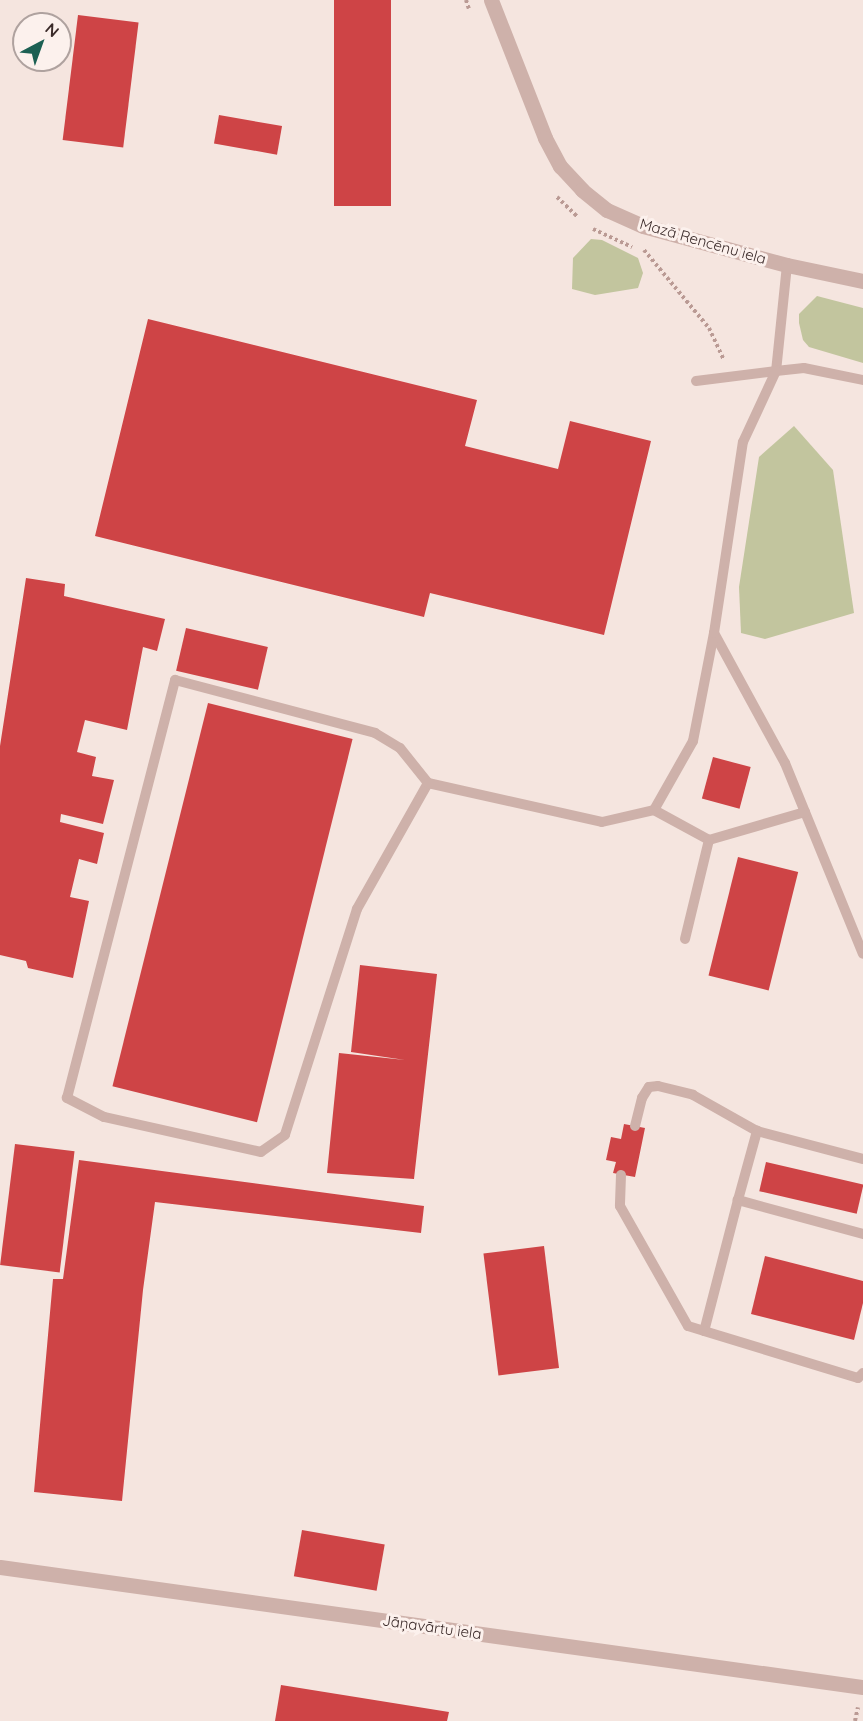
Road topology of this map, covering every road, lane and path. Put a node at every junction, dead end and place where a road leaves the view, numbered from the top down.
1 (491, 0) edge
2 (644, 250) dead end
3 (787, 265) junction
4 (863, 281) edge
5 (776, 371) junction
6 (730, 378) junction
7 (863, 380) edge
8 (696, 381) dead end
9 (714, 633) junction
10 (428, 783) junction
11 (654, 810) junction
12 (805, 812) junction
13 (709, 840) junction
14 (685, 939) dead end
15 (863, 954) edge
16 (634, 1126) dead end
17 (757, 1131) junction
18 (863, 1159) edge
19 (621, 1175) dead end
20 (738, 1200) junction
21 (863, 1234) edge
22 (704, 1331) junction
23 (863, 1373) edge
24 (0, 1568) edge
25 (863, 1687) edge

1 - 3 street, Mazā Rencēnu iela
2 - 6 path
3 - 4 street, Mazā Rencēnu iela
3 - 5 lane
5 - 6 lane
5 - 7 lane
5 - 9 lane
6 - 8 lane
9 - 11 lane
9 - 12 lane
10 - 10 lane
10 - 11 lane
11 - 13 lane
12 - 13 lane
12 - 15 lane
13 - 14 lane
16 - 17 lane
17 - 18 lane
17 - 20 lane
19 - 22 lane
20 - 21 lane
20 - 22 lane
22 - 23 lane
24 - 25 street, Jāņavārtu iela

